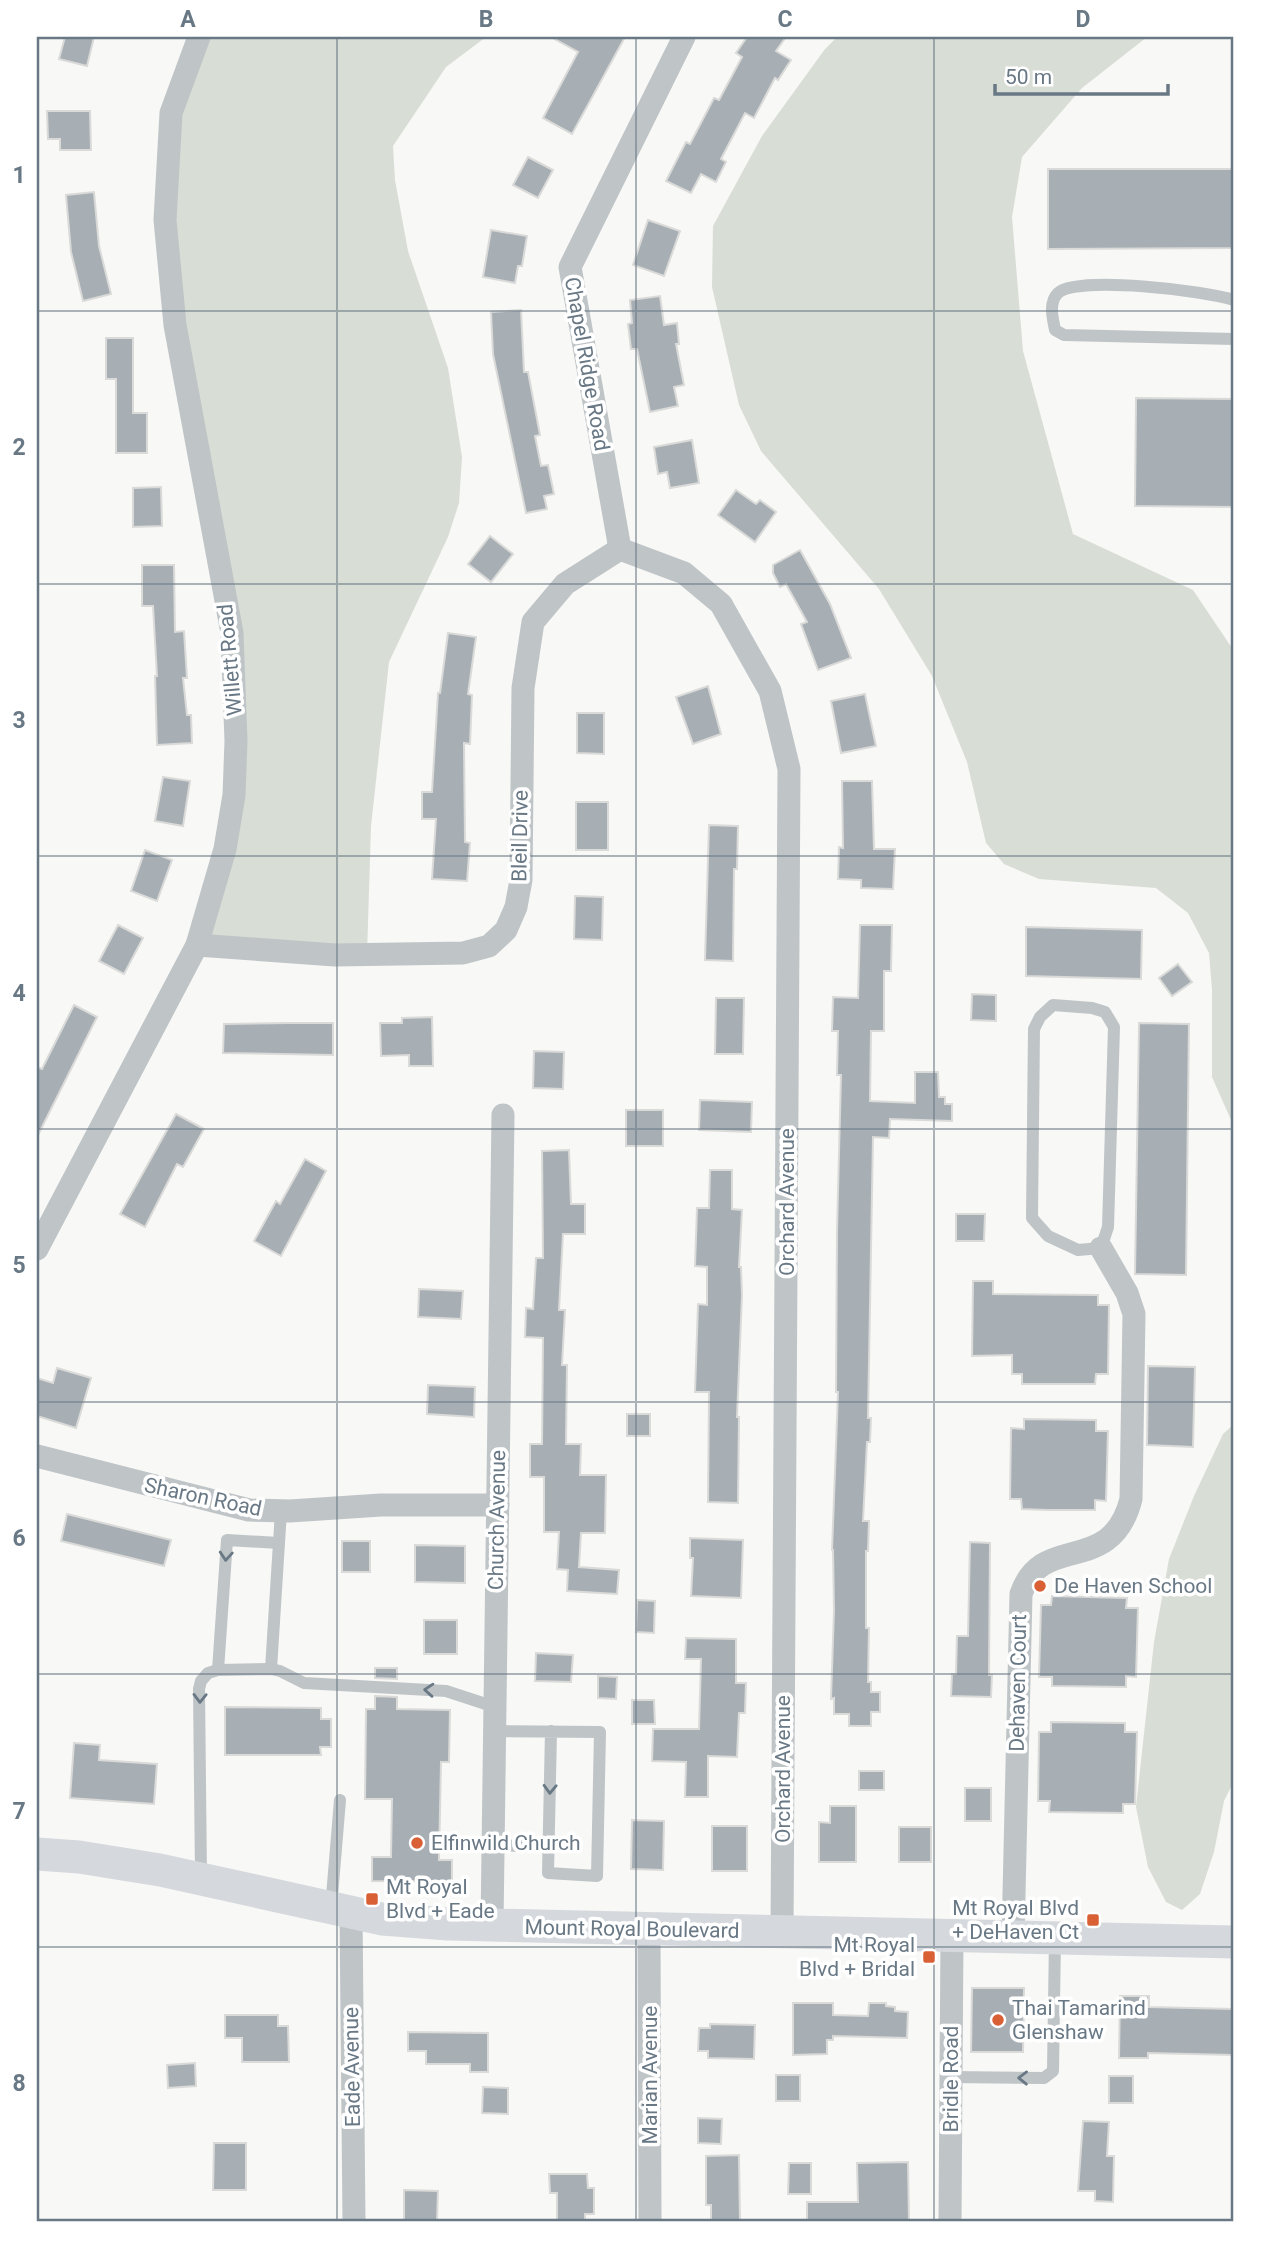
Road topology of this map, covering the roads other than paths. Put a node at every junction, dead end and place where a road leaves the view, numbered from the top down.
1 (199, 37) edge
2 (684, 37) edge
3 (1234, 300) edge
4 (1234, 339) edge
5 (620, 549) junction
6 (197, 945) junction
7 (503, 1115) dead end
8 (1101, 1248) junction
9 (37, 1249) edge
10 (37, 1456) edge
11 (498, 1504) junction
12 (281, 1511) junction
13 (279, 1543) junction
14 (271, 1669) junction
15 (218, 1670) junction
16 (495, 1707) junction
17 (494, 1731) junction
18 (551, 1731) junction
19 (340, 1800) dead end
20 (493, 1845) junction
21 (548, 1847) junction
22 (37, 1854) edge
23 (201, 1879) junction
24 (341, 1911) junction
25 (492, 1925) junction
26 (649, 1930) junction
27 (782, 1933) junction
28 (952, 1936) junction
29 (1013, 1937) junction
30 (1055, 1937) junction
31 (1234, 1942) edge
32 (951, 2077) junction
33 (354, 2221) edge
34 (650, 2221) edge
35 (950, 2221) edge

1 - 6 street, Willett Road
2 - 5 street, Chapel Ridge Road
3 - 4 lane
5 - 6 street, Bleil Drive
5 - 27 street, Orchard Avenue
6 - 9 street, Willett Road
7 - 11 street, Church Avenue
8 - 8 lane
8 - 29 street, Dehaven Court
10 - 12 street, Sharon Road
11 - 12 street, Sharon Road
11 - 16 street, Church Avenue
12 - 13 lane
13 - 14 lane
13 -> 15 lane
14 - 15 lane
16 -> 14 lane
15 -> 23 lane
16 - 17 street, Church Avenue
17 - 18 lane
17 - 20 street, Church Avenue
18 -> 21 lane
18 - 21 lane
19 - 24 lane
20 - 21 lane
20 - 25 street, Church Avenue
22 - 23 main road, Mount Royal Boulevard
23 - 24 main road, Mount Royal Boulevard
24 - 25 main road, Mount Royal Boulevard
24 - 33 street, Eade Avenue
25 - 26 main road, Mount Royal Boulevard
26 - 27 main road, Mount Royal Boulevard
26 - 34 street, Marian Avenue
27 - 28 main road, Mount Royal Boulevard
28 - 29 main road, Mount Royal Boulevard
28 - 32 street, Bridle Road
29 - 30 main road, Mount Royal Boulevard
30 - 31 main road, Mount Royal Boulevard
30 -> 32 lane
32 - 35 street, Bridle Road

